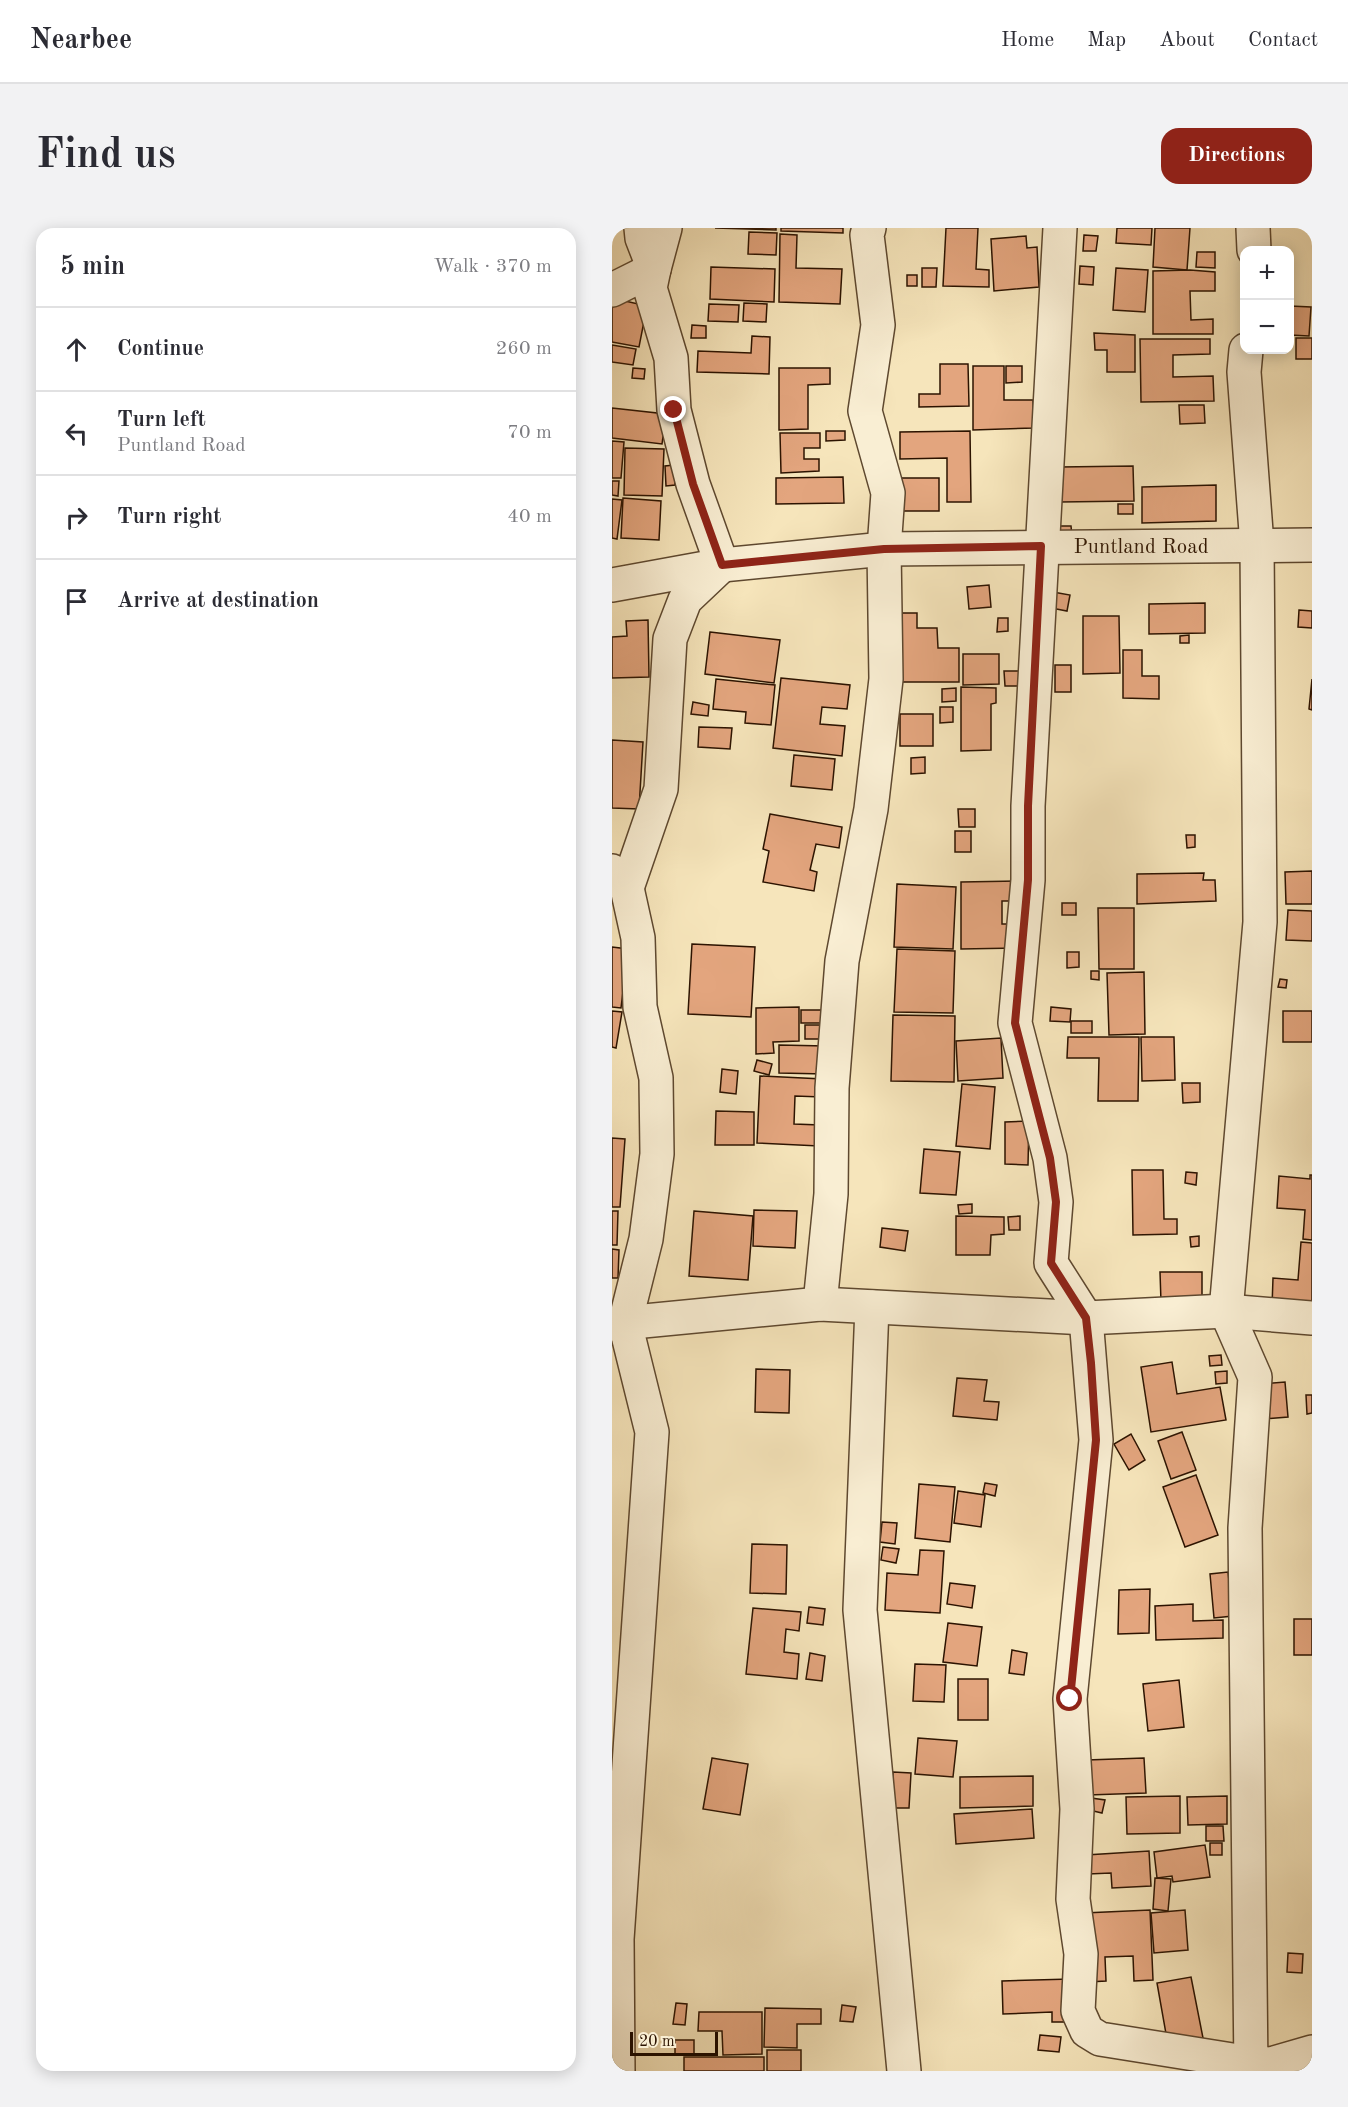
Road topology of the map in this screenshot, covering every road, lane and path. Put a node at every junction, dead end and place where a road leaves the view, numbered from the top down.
1 (641, 228) edge
2 (665, 228) edge
3 (869, 228) edge
4 (1060, 228) edge
5 (1253, 228) edge
6 (1254, 246) edge
7 (654, 269) junction
8 (612, 290) edge
9 (1246, 354) edge
10 (1257, 545) junction
11 (1312, 545) edge
12 (1041, 546) junction
13 (884, 549) junction
14 (722, 565) junction
15 (612, 585) edge
16 (620, 879) edge
17 (820, 1304) junction
18 (872, 1307) junction
19 (1226, 1311) junction
20 (1086, 1318) junction
21 (1312, 1318) edge
22 (618, 1324) edge
23 (1312, 2052) edge
24 (1251, 2067) edge
25 (618, 2071) edge
26 (904, 2071) edge

1 - 7 street
2 - 7 street
3 - 13 street
4 - 12 street
5 - 6 street
7 - 8 street
7 - 14 street
9 - 10 street
10 - 11 street, Puntland Road
10 - 12 street, Puntland Road
10 - 19 street
12 - 13 street, Puntland Road
12 - 20 street
13 - 14 street, Puntland Road
13 - 17 street
14 - 15 street, Puntland Road
14 - 16 street
16 - 22 street
17 - 18 street
17 - 22 street
18 - 20 street
18 - 26 street
19 - 20 street
19 - 21 street
19 - 24 street
20 - 24 street
22 - 25 street
23 - 24 street

